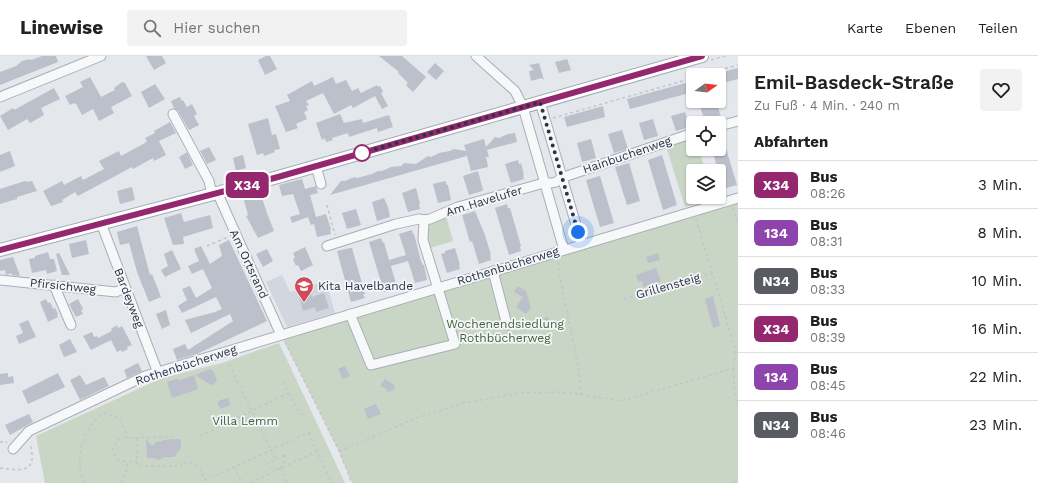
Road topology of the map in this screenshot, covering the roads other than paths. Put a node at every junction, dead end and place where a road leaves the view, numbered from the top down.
1 (101, 56) edge
2 (476, 56) edge
3 (702, 56) edge
4 (0, 97) edge
5 (540, 102) junction
6 (523, 107) junction
7 (173, 114) dead end
8 (738, 121) edge
9 (726, 124) edge
10 (686, 135) edge
11 (316, 166) junction
12 (561, 178) junction
13 (544, 183) junction
14 (321, 184) dead end
15 (215, 193) junction
16 (734, 199) edge
17 (424, 220) junction
18 (102, 224) junction
19 (582, 245) junction
20 (327, 246) dead end
21 (0, 250) edge
22 (561, 251) junction
23 (493, 271) junction
24 (0, 280) edge
25 (54, 285) junction
26 (438, 287) junction
27 (125, 288) junction
28 (350, 314) junction
29 (71, 325) dead end
30 (507, 325) dead end
31 (281, 335) junction
32 (158, 373) junction
33 (13, 449) dead end

1 - 4 street
2 - 6 street
3 - 5 main road
5 - 6 main road
5 - 12 street
6 - 11 main road
6 - 13 street
7 - 15 street, Am Ortsrand
8 - 9 street
10 - 12 street, Hainbuchenweg
11 - 14 street
11 - 15 main road
12 - 13 street, Hainbuchenweg
12 - 19 street
13 - 17 street, Am Havelufer
13 - 22 street
15 - 18 main road
15 - 31 street, Am Ortsrand
16 - 19 street, Rothenbücherweg
17 - 20 street, Am Havelufer
17 - 26 street
18 - 21 main road
18 - 27 street, Bardeyweg
19 - 22 street, Rothenbücherweg
22 - 23 street, Rothenbücherweg
23 - 26 street, Rothenbücherweg
23 - 30 street
24 - 25 street, Pfirsichweg
25 - 27 street, Pfirsichweg
25 - 29 street
26 - 28 street, Rothenbücherweg
26 - 28 street
27 - 32 street, Bardeyweg
28 - 31 street, Rothenbücherweg
31 - 32 street, Rothenbücherweg
32 - 33 street, Rothenbücherweg

